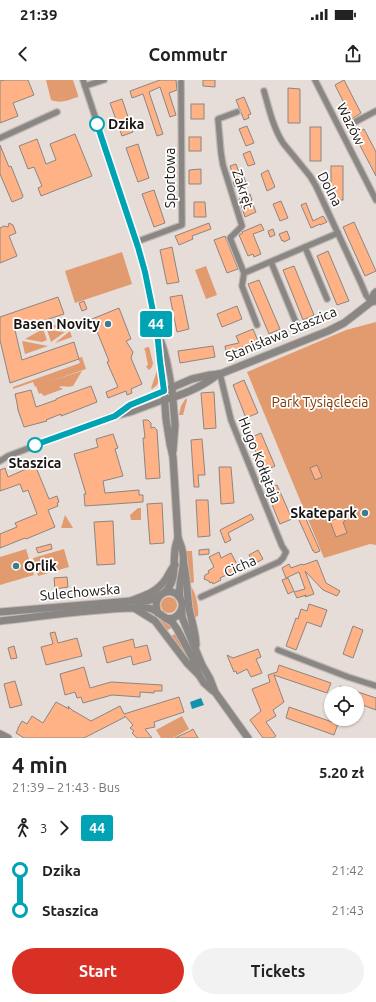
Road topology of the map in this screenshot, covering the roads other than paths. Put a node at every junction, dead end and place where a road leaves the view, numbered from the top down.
1 (83, 80) edge
2 (104, 80) edge
3 (315, 80) edge
4 (182, 82) dead end
5 (85, 86) junction
6 (264, 91) dead end
7 (376, 111) edge
8 (57, 112) dead end
9 (237, 112) dead end
10 (355, 122) dead end
11 (0, 138) edge
12 (376, 200) edge
13 (338, 233) junction
14 (136, 242) junction
15 (306, 247) junction
16 (271, 262) junction
17 (244, 272) junction
18 (376, 292) edge
19 (327, 299) dead end
20 (374, 301) edge
21 (257, 324) dead end
22 (297, 325) dead end
23 (157, 331) junction
24 (219, 374) junction
25 (172, 388) junction
26 (164, 391) junction
27 (173, 398) junction
28 (164, 400) junction
29 (115, 416) junction
30 (0, 456) edge
31 (8, 456) junction
32 (173, 457) junction
33 (0, 461) edge
34 (178, 538) junction
35 (286, 552) joint
36 (175, 565) junction
37 (184, 565) junction
38 (163, 594) junction
39 (180, 597) junction
40 (200, 597) dead end
41 (132, 604) junction
42 (94, 608) junction
43 (182, 610) junction
44 (0, 612) edge
45 (158, 613) junction
46 (165, 618) junction
47 (0, 621) edge
48 (278, 650) dead end
49 (197, 651) junction
50 (199, 675) junction
51 (376, 686) edge
52 (215, 692) junction
53 (0, 734) edge
54 (248, 737) edge
55 (8, 738) edge

1 - 5 street
2 - 5 street
3 - 12 street, Wazów
4 - 14 street, Sportowa
5 - 14 street
6 - 13 street, Dolna
7 - 10 street
8 - 11 street
9 - 17 street, Zakręt
13 - 15 street
13 - 20 street, Dolna
14 - 23 street
15 - 16 street
15 - 19 street
16 - 17 street
16 - 22 street
17 - 21 street
18 - 20 street, Stanisława Staszica
20 - 24 street, Stanisława Staszica
23 - 25 street
23 - 26 street
24 - 25 street, Stanisława Staszica
24 - 27 street, Stanisława Staszica
24 - 35 street, Hugo Kołłątaja
25 - 26 street, Stanisława Staszica
25 - 27 street
26 - 28 street
26 - 29 street, Stanisława Staszica
27 - 28 street, Stanisława Staszica
27 - 32 street
28 - 29 street, Stanisława Staszica
28 - 32 street
29 - 31 street, Stanisława Staszica
30 - 31 street, Stanisława Staszica
31 - 33 street, Stanisława Staszica
32 - 34 street
34 - 36 street
34 - 37 street
35 - 40 street, Cicha
36 - 38 street
36 - 41 street
37 - 39 street
37 - 49 street
38 - 39 street
38 - 41 street, Sulechowska
38 - 45 street
39 - 43 street
41 - 42 street, Sulechowska
41 - 45 street, Sulechowska
41 - 50 street
42 - 44 street, Sulechowska
42 - 47 street, Sulechowska
43 - 46 street
43 - 49 street
45 - 46 street
46 - 50 street
48 - 51 street
49 - 52 street
50 - 52 street
52 - 54 street
53 - 55 street

